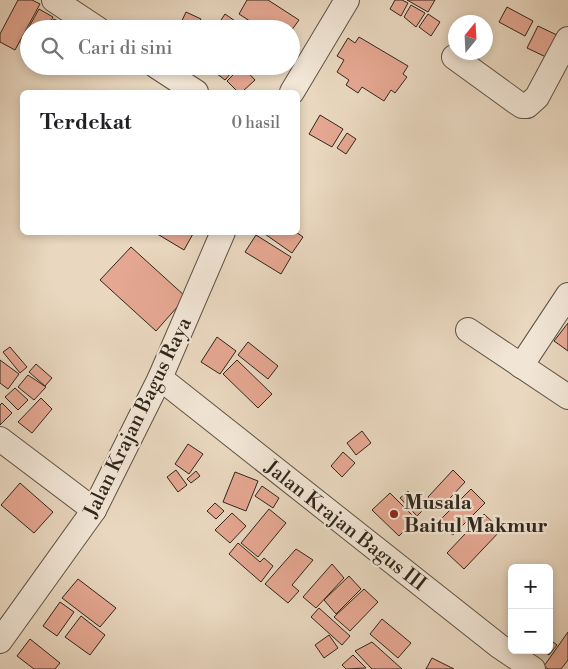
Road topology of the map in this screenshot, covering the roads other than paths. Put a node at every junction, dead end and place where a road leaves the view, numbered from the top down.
1 (54, 0) edge
2 (347, 0) edge
3 (84, 20) edge
4 (568, 39) edge
5 (459, 60) edge
6 (170, 75) edge
7 (193, 90) edge
8 (293, 90) edge
9 (222, 235) edge
10 (568, 295) edge
11 (468, 330) dead end
12 (521, 366) junction
13 (160, 378) junction
14 (568, 397) edge
15 (0, 439) edge
16 (94, 510) junction
17 (0, 641) edge
18 (533, 669) edge

1 - 3 street
2 - 8 street
4 - 5 street
6 - 7 street
9 - 13 street, Jalan Krajan Bagus Raya
10 - 12 street
11 - 12 street
12 - 14 street
13 - 16 street, Jalan Krajan Bagus Raya
13 - 18 street, Jalan Krajan Bagus III
15 - 16 street
16 - 17 street, Jalan Krajan Bagus Raya

